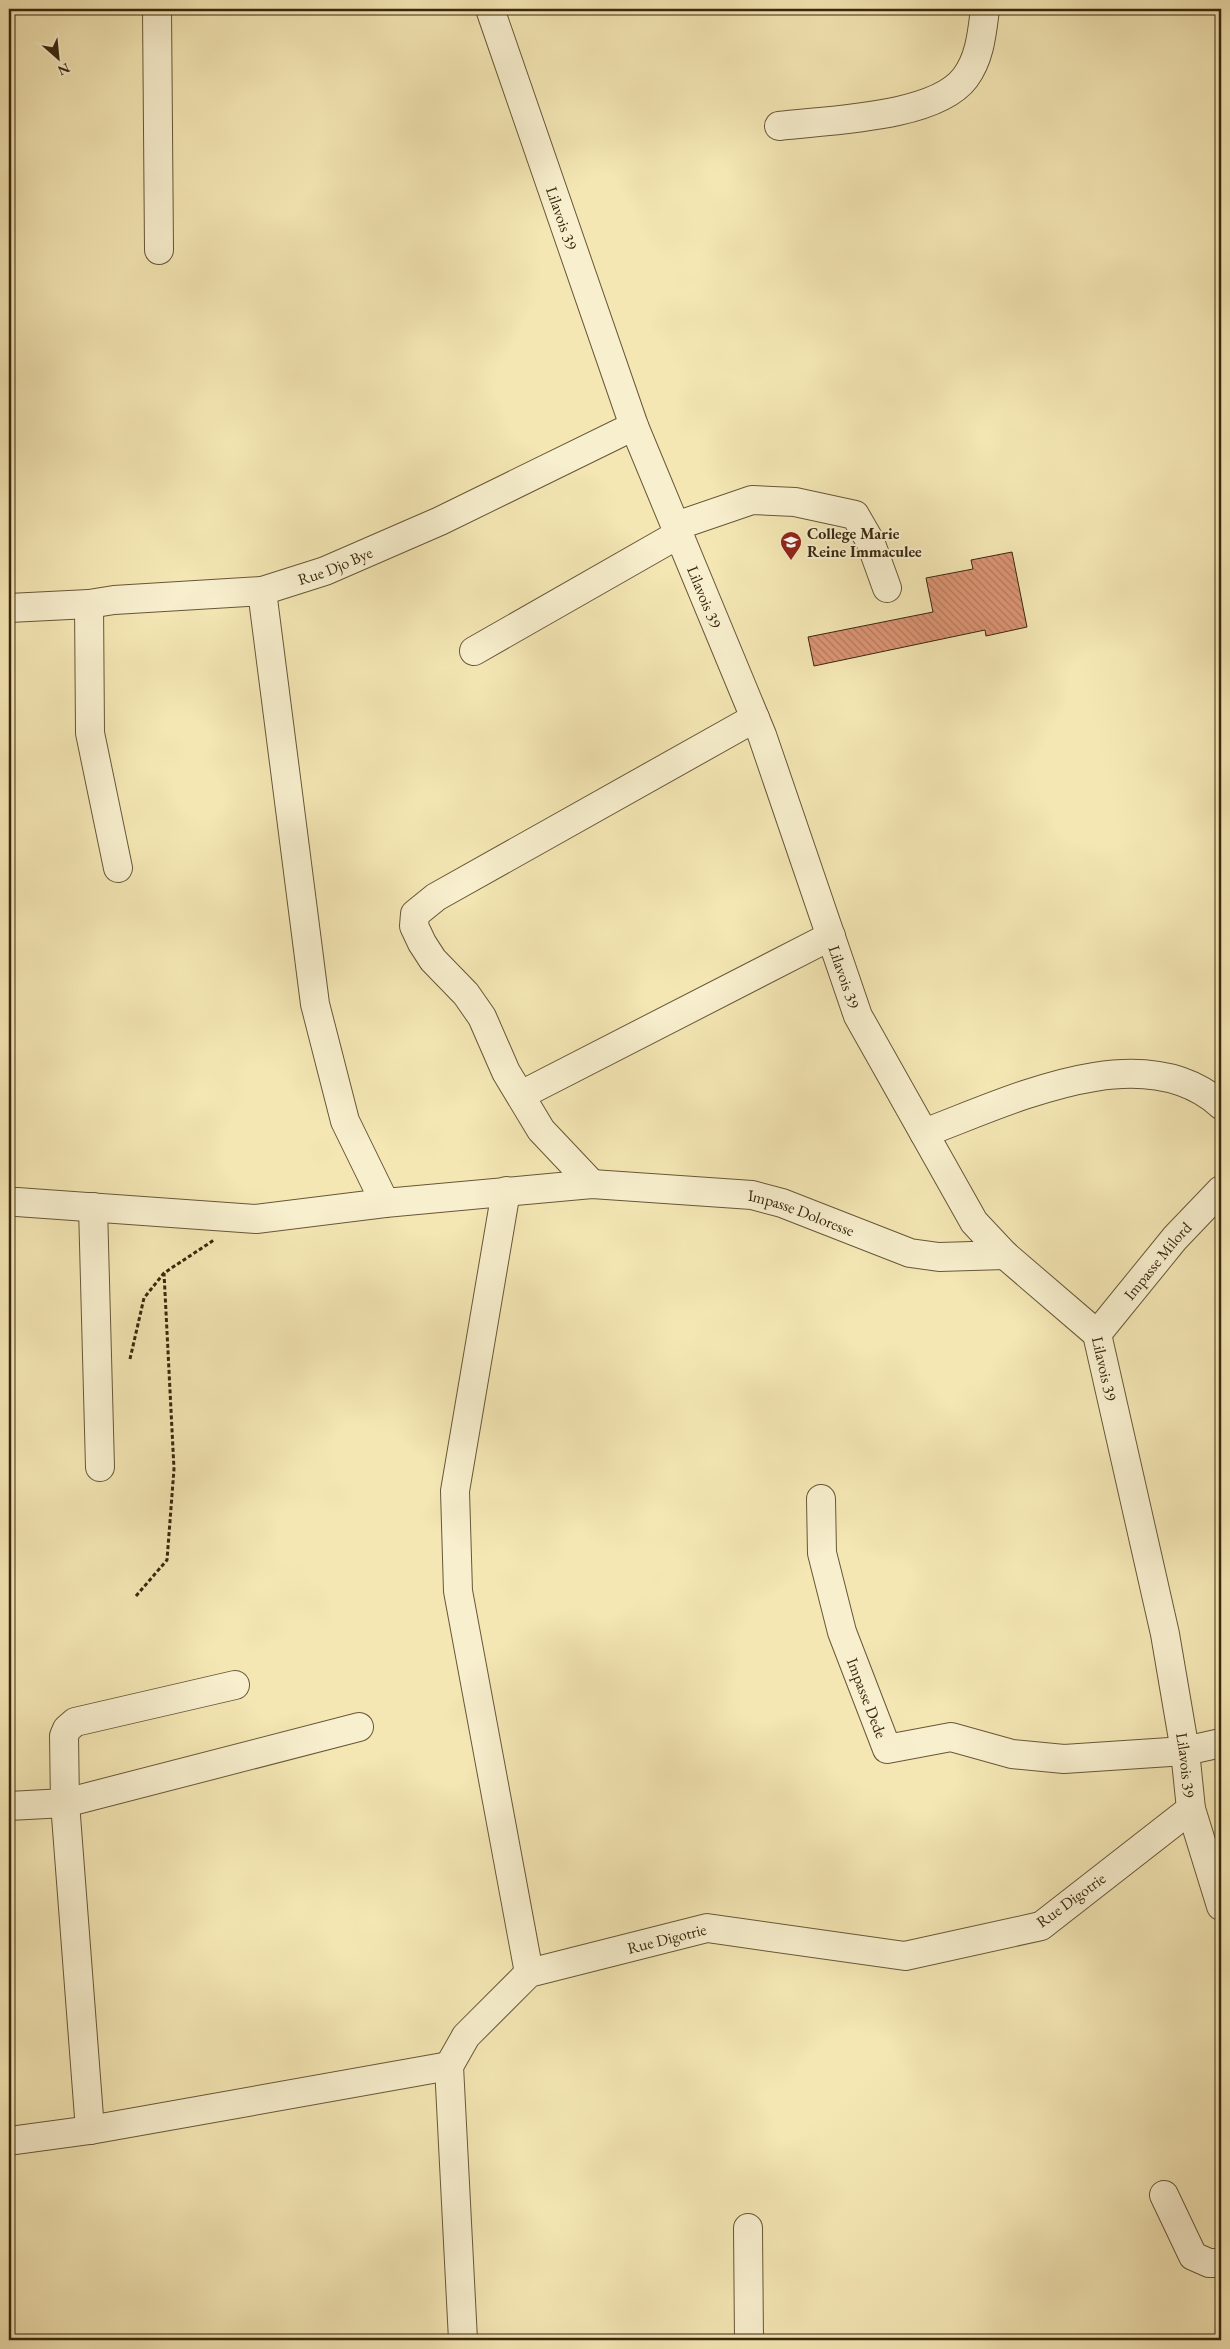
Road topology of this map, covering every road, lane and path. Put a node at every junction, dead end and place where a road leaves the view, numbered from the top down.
1 (157, 9) edge
2 (490, 9) edge
3 (985, 9) edge
4 (779, 126) dead end
5 (159, 250) dead end
6 (634, 426) junction
7 (678, 530) junction
8 (887, 588) dead end
9 (262, 591) junction
10 (89, 604) junction
11 (9, 608) edge
12 (474, 651) dead end
13 (755, 718) junction
14 (118, 868) dead end
15 (831, 936) junction
16 (521, 1095) junction
17 (1221, 1105) edge
18 (924, 1133) junction
19 (592, 1184) junction
20 (1221, 1190) edge
21 (506, 1191) junction
22 (17, 1202) dead end
23 (385, 1203) junction
24 (93, 1207) junction
25 (220, 1236) dead end
26 (1005, 1256) junction
27 (164, 1273) junction
28 (1097, 1334) junction
29 (130, 1359) dead end
30 (100, 1468) dead end
31 (821, 1499) dead end
32 (136, 1596) dead end
33 (234, 1685) dead end
34 (358, 1727) dead end
35 (1221, 1744) edge
36 (1185, 1751) junction
37 (65, 1803) junction
38 (9, 1806) edge
39 (1191, 1809) junction
40 (1221, 1906) edge
41 (529, 1973) junction
42 (449, 2066) junction
43 (90, 2130) junction
44 (9, 2141) edge
45 (1164, 2195) dead end
46 (748, 2228) dead end
47 (1221, 2262) edge
48 (463, 2340) edge
49 (750, 2340) edge

1 - 5 street
2 - 6 street, Lilavois 39
3 - 4 street
6 - 7 street, Lilavois 39
6 - 9 street, Rue Djo Bye
7 - 8 street
7 - 12 street
7 - 13 street, Lilavois 39
9 - 10 street, Rue Djo Bye
9 - 23 street
10 - 11 street, Rue Djo Bye
10 - 14 street
13 - 15 street, Lilavois 39
13 - 16 street
15 - 16 street
15 - 18 street, Lilavois 39
16 - 19 street
17 - 18 street
18 - 26 street, Lilavois 39
19 - 21 street, Impasse Doloresse
19 - 26 street, Impasse Doloresse
20 - 28 street, Impasse Milord
21 - 23 street, Impasse Doloresse
21 - 41 street
22 - 24 street, Impasse Doloresse
23 - 24 street, Impasse Doloresse
24 - 30 street
25 - 27 path
26 - 28 street, Lilavois 39
27 - 29 path
27 - 32 path
28 - 36 street, Lilavois 39
31 - 36 street, Impasse Dede
33 - 37 street
34 - 37 street
35 - 36 street
36 - 39 street, Lilavois 39
37 - 38 street
37 - 43 street
39 - 40 street, Lilavois 39
39 - 41 street, Rue Digotrie
41 - 42 street
42 - 43 street
42 - 48 street
43 - 44 street
45 - 47 street
46 - 49 street

